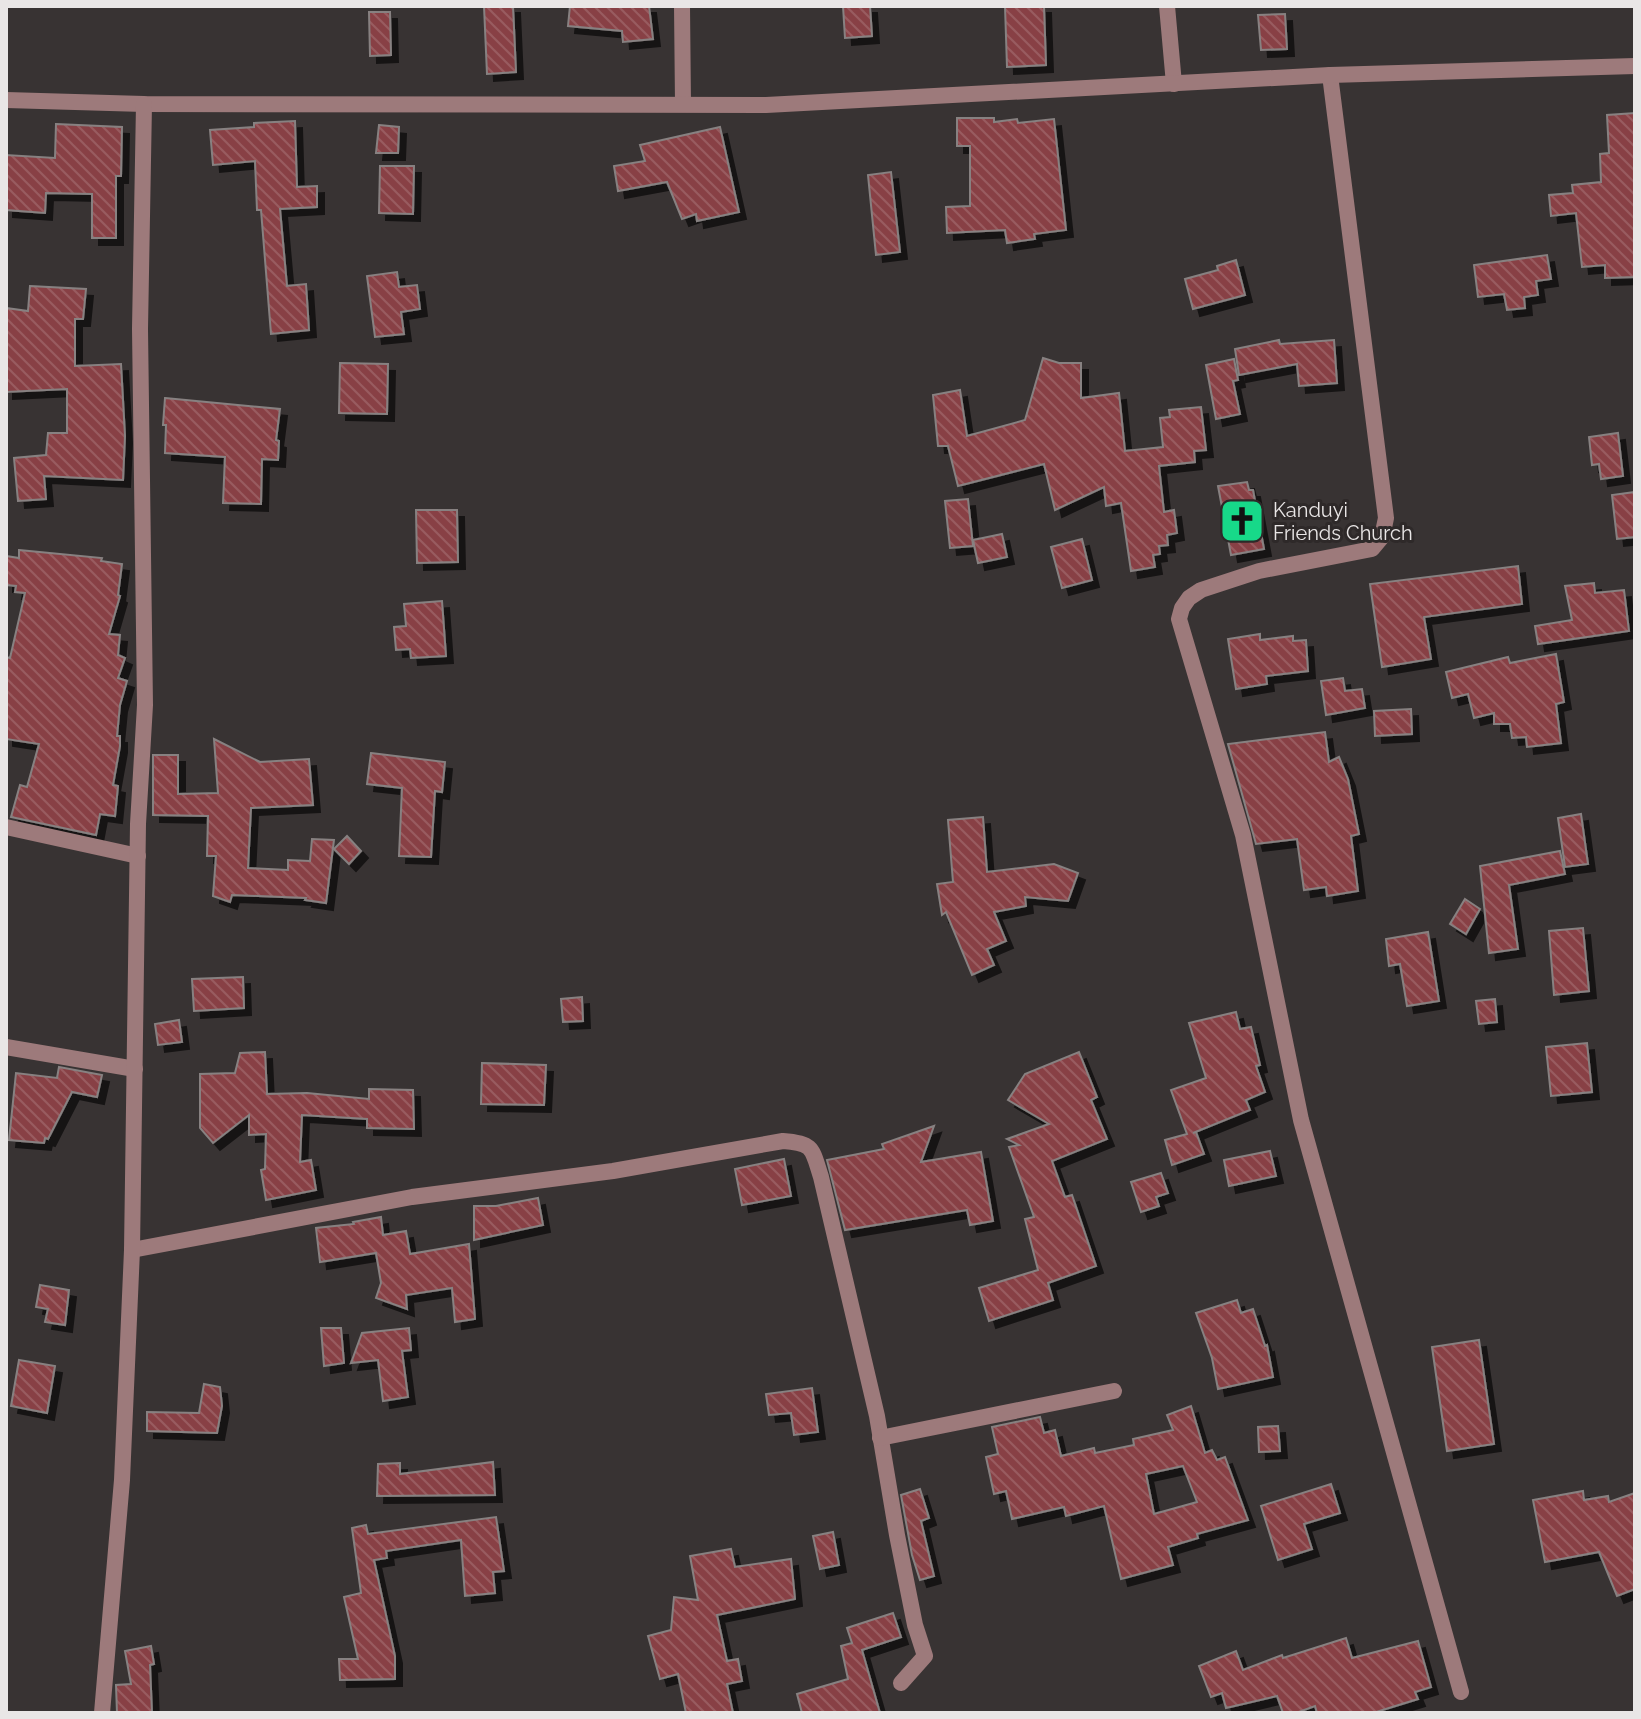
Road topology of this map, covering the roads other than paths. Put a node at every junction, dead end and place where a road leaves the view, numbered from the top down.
1 (682, 6) edge
2 (1167, 6) edge
3 (1635, 66) edge
4 (1330, 75) junction
5 (1174, 84) junction
6 (6, 100) edge
7 (144, 104) junction
8 (683, 104) junction
9 (6, 827) edge
10 (138, 856) junction
11 (6, 1047) edge
12 (135, 1069) junction
13 (132, 1250) junction
14 (1114, 1391) dead end
15 (880, 1438) junction
16 (901, 1683) dead end
17 (1461, 1692) dead end
18 (102, 1713) edge

1 - 8 street
2 - 5 street
3 - 4 street
4 - 5 street
4 - 17 street
5 - 8 street
6 - 7 street
7 - 8 street
7 - 10 street
9 - 10 street
10 - 12 street
11 - 12 street
12 - 13 street
13 - 15 street
13 - 18 street
14 - 15 street
15 - 16 street

